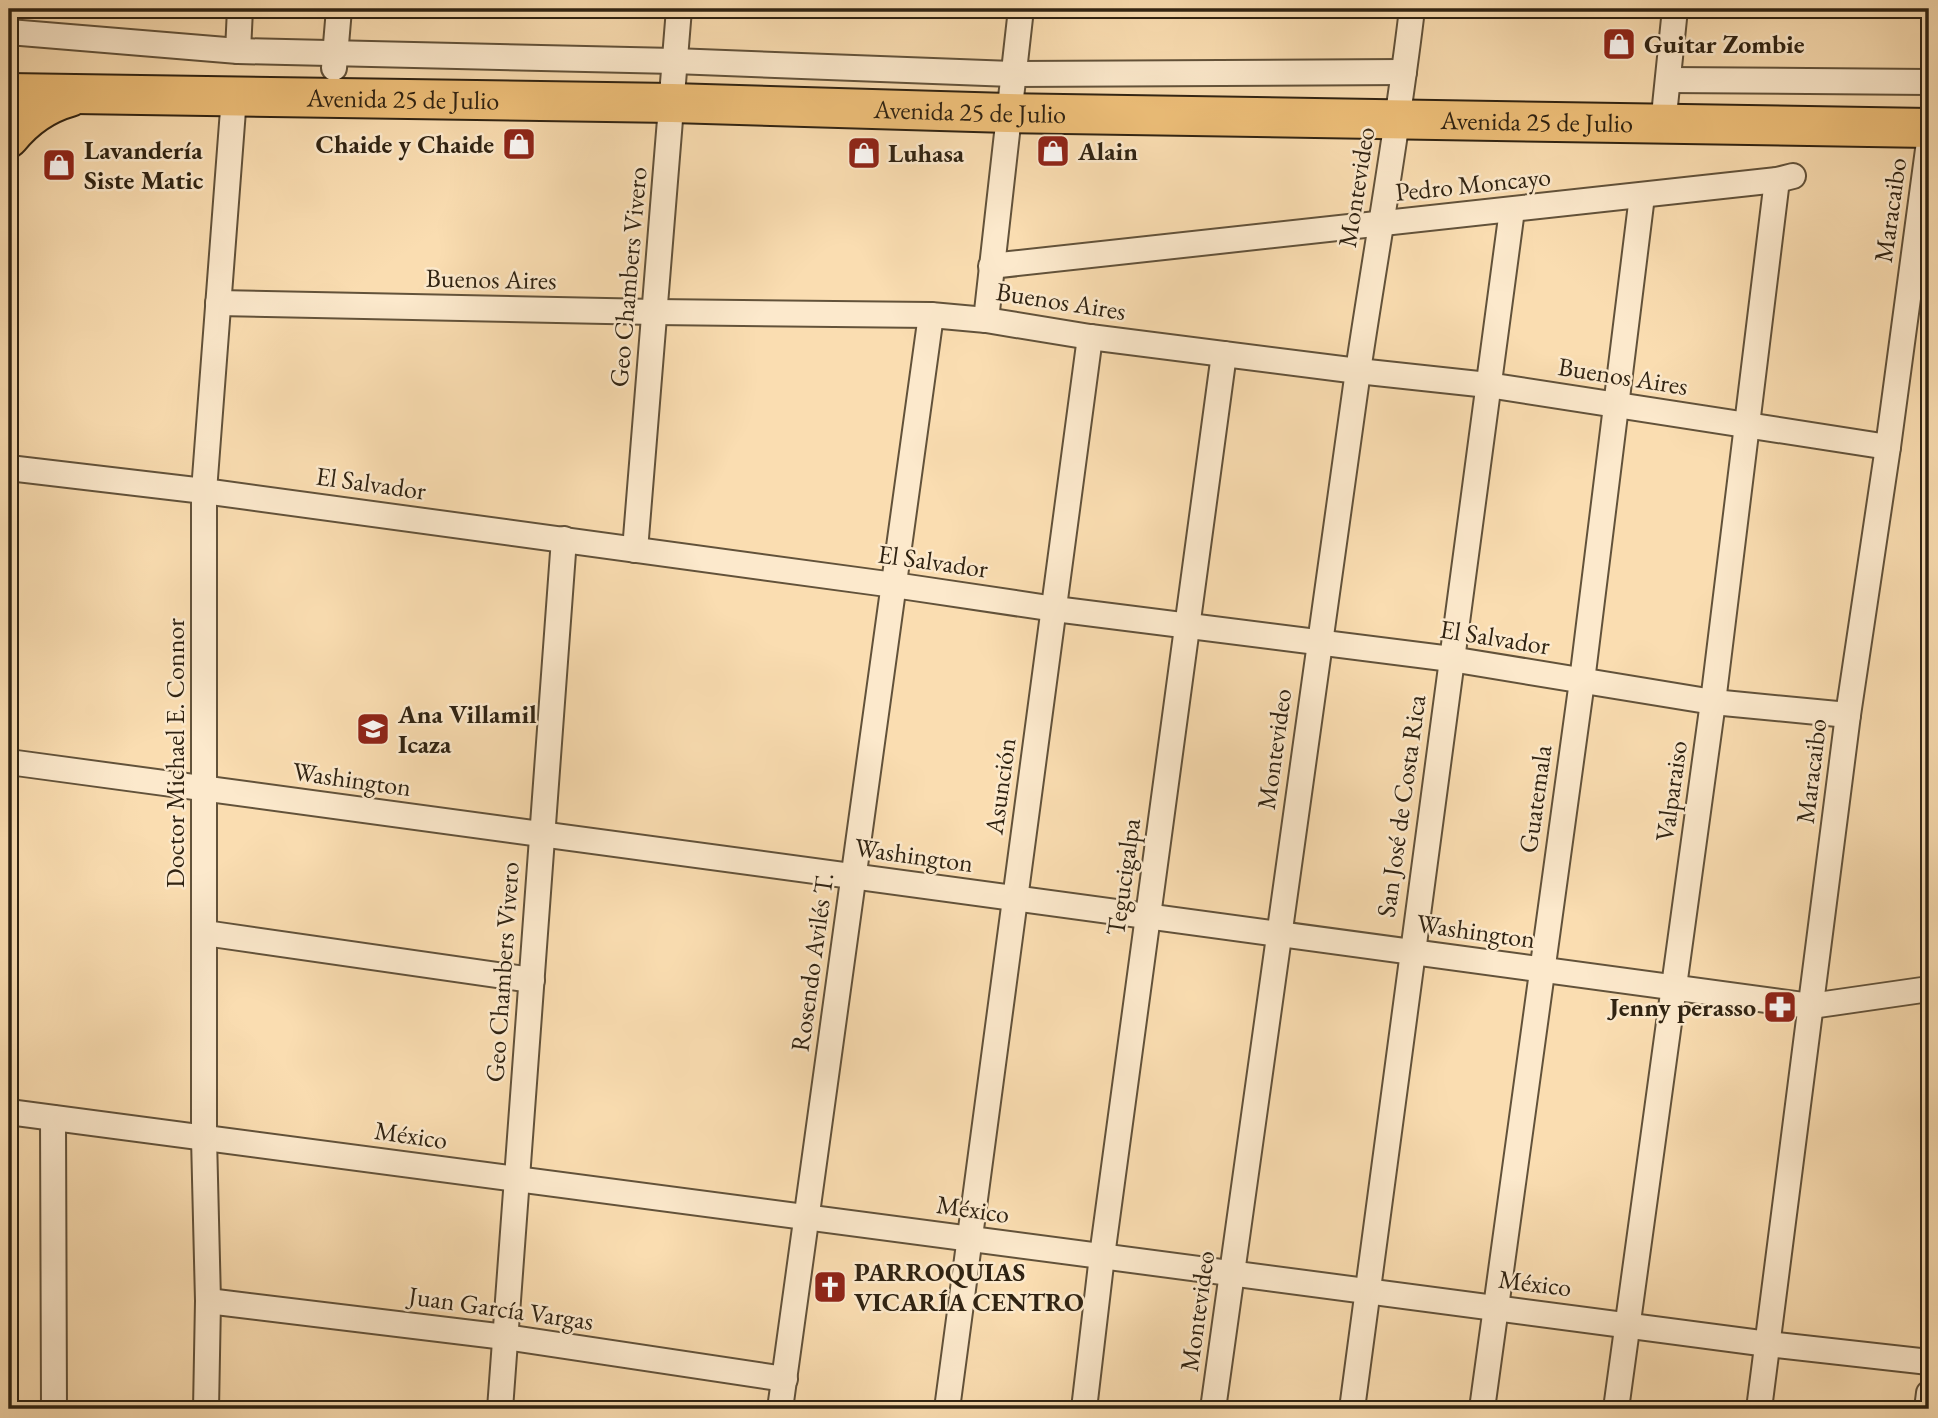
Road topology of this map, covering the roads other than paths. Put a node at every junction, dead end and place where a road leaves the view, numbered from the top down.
1 (240, 9) edge
2 (339, 9) edge
3 (679, 9) edge
4 (1021, 9) edge
5 (1412, 9) edge
6 (1675, 9) edge
7 (9, 32) edge
8 (238, 51) junction
9 (335, 61) junction
10 (674, 61) junction
11 (1404, 72) junction
12 (1012, 74) junction
13 (1668, 80) junction
14 (1929, 82) edge
15 (9, 93) edge
16 (82, 94) junction
17 (234, 97) junction
18 (672, 103) junction
19 (1399, 109) junction
20 (1008, 113) junction
21 (1663, 125) junction
22 (1929, 128) edge
23 (9, 138) edge
24 (1929, 142) edge
25 (1785, 178) joint
26 (1642, 195) junction
27 (1511, 210) junction
28 (1380, 224) junction
29 (991, 266) junction
30 (218, 303) junction
31 (654, 312) junction
32 (931, 315) junction
33 (986, 320) junction
34 (1090, 337) junction
35 (1224, 354) junction
36 (1358, 371) junction
37 (1488, 385) junction
38 (1617, 405) junction
39 (1748, 427) junction
40 (1888, 447) junction
41 (9, 468) edge
42 (204, 491) junction
43 (564, 539) junction
44 (635, 550) junction
45 (894, 585) junction
46 (1055, 609) junction
47 (1186, 626) junction
48 (1319, 643) junction
49 (1451, 659) junction
50 (1582, 681) junction
51 (1713, 702) junction
52 (1848, 715) junction
53 (9, 762) edge
54 (204, 789) junction
55 (542, 835) junction
56 (854, 877) junction
57 (1014, 898) junction
58 (1148, 917) junction
59 (205, 933) junction
60 (1278, 934) junction
61 (1411, 952) junction
62 (1542, 970) junction
63 (532, 980) junction
64 (1672, 988) junction
65 (1929, 989) edge
66 (1811, 1006) junction
67 (9, 1112) edge
68 (53, 1118) junction
69 (204, 1138) junction
70 (517, 1179) junction
71 (807, 1217) junction
72 (968, 1238) junction
73 (1102, 1256) junction
74 (1232, 1273) junction
75 (1367, 1291) junction
76 (208, 1301) junction
77 (1496, 1308) junction
78 (1626, 1325) junction
79 (505, 1337) junction
80 (1768, 1344) junction
81 (1929, 1362) edge
82 (785, 1379) junction
83 (1929, 1393) edge
84 (54, 1409) edge
85 (206, 1409) edge
86 (500, 1409) edge
87 (780, 1409) edge
88 (947, 1409) edge
89 (1084, 1409) edge
90 (1213, 1409) edge
91 (1352, 1409) edge
92 (1482, 1409) edge
93 (1616, 1409) edge
94 (1759, 1409) edge
95 (1927, 1409) edge

1 - 8 street
2 - 9 street
3 - 10 street, Geo Chambers Vivero
4 - 12 street
5 - 11 street, Montevideo
6 - 13 street
7 - 8 street, Avenida 25 de Julio
8 - 9 street, Avenida 25 de Julio
9 - 10 street, Avenida 25 de Julio
10 - 12 street, Avenida 25 de Julio
10 - 18 street, Geo Chambers Vivero
11 - 12 street, Avenida 25 de Julio
11 - 19 street, Montevideo
12 - 20 street
13 - 14 street
13 - 21 street
15 - 16 main road, Avenida 25 de Julio
16 - 17 main road, Avenida 25 de Julio
16 - 23 main road
17 - 18 main road, Avenida 25 de Julio
17 - 30 street, Doctor Michael E. Connor
18 - 20 main road, Avenida 25 de Julio
18 - 31 street, Geo Chambers Vivero
19 - 20 main road, Avenida 25 de Julio
19 - 21 main road, Avenida 25 de Julio
19 - 28 street, Montevideo
20 - 29 street
21 - 22 main road, Avenida 25 de Julio
24 - 40 street, Maracaibo
25 - 26 street, Pedro Moncayo
25 - 39 street, Valparaiso
26 - 27 street, Pedro Moncayo
26 - 38 street, Guatemala
27 - 28 street, Pedro Moncayo
27 - 37 street, San José de Costa Rica
28 - 29 street, Pedro Moncayo
28 - 36 street, Montevideo
29 - 33 street
30 - 31 street, Buenos Aires
30 - 42 street, Doctor Michael E. Connor
31 - 32 street, Buenos Aires
31 - 44 street, Geo Chambers Vivero
32 - 33 street, Buenos Aires
32 - 45 street, Rosendo Avilés T.
33 - 34 street, Buenos Aires
34 - 35 street, Buenos Aires
34 - 46 street, Asunción
35 - 36 street, Buenos Aires
35 - 47 street, Tegucigalpa
36 - 37 street, Buenos Aires
36 - 48 street, Montevideo
37 - 38 street, Buenos Aires
37 - 49 street, San José de Costa Rica
38 - 39 street, Buenos Aires
38 - 50 street, Guatemala
39 - 40 street, Buenos Aires
39 - 51 street, Valparaiso
40 - 52 street, Maracaibo
41 - 42 street, El Salvador
42 - 43 street, El Salvador
42 - 54 street, Doctor Michael E. Connor
43 - 44 street, El Salvador
43 - 55 street, Geo Chambers Vivero
44 - 45 street, El Salvador
45 - 46 street, El Salvador
45 - 56 street, Rosendo Avilés T.
46 - 47 street, El Salvador
46 - 57 street, Asunción
47 - 48 street, El Salvador
47 - 58 street, Tegucigalpa
48 - 49 street, El Salvador
48 - 60 street, Montevideo
49 - 50 street, El Salvador
49 - 61 street, San José de Costa Rica
50 - 51 street, El Salvador
50 - 62 street, Guatemala
51 - 52 street, El Salvador
51 - 64 street, Valparaiso
52 - 66 street, Maracaibo
53 - 54 street, Washington
54 - 55 street, Washington
54 - 59 street, Doctor Michael E. Connor
55 - 56 street, Washington
55 - 63 street, Geo Chambers Vivero
56 - 57 street, Washington
56 - 71 street, Rosendo Avilés T.
57 - 58 street, Washington
57 - 72 street, Asunción
58 - 60 street, Washington
58 - 73 street, Tegucigalpa
59 - 63 street
59 - 69 street, Doctor Michael E. Connor
60 - 61 street, Washington
60 - 74 street, Montevideo
61 - 62 street, Washington
61 - 75 street, San José de Costa Rica
62 - 64 street, Washington
62 - 77 street, Guatemala
63 - 70 street, Geo Chambers Vivero
64 - 66 street, Washington
64 - 78 street, Valparaiso
65 - 66 street, Washington
66 - 80 street, Maracaibo
67 - 68 street, México
68 - 69 street, México
68 - 84 street
69 - 70 street, México
69 - 76 street, Doctor Michael E. Connor
70 - 71 street, México
70 - 79 street, Geo Chambers Vivero
71 - 72 street, México
71 - 82 street, Rosendo Avilés T.
72 - 73 street, México
72 - 88 street, Asunción
73 - 74 street, México
73 - 89 street, Tegucigalpa
74 - 75 street, México
74 - 90 street, Montevideo
75 - 77 street, México
75 - 91 street, San José de Costa Rica
76 - 79 street, Juan García Vargas
76 - 85 street, Doctor Michael E. Connor
77 - 78 street, México
77 - 92 street, Guatemala
78 - 80 street, México
78 - 93 street, Valparaiso
79 - 82 street, Juan García Vargas
79 - 86 street, Geo Chambers Vivero
80 - 81 street, México
80 - 94 street, Maracaibo
82 - 87 street, Rosendo Avilés T.
83 - 95 street

